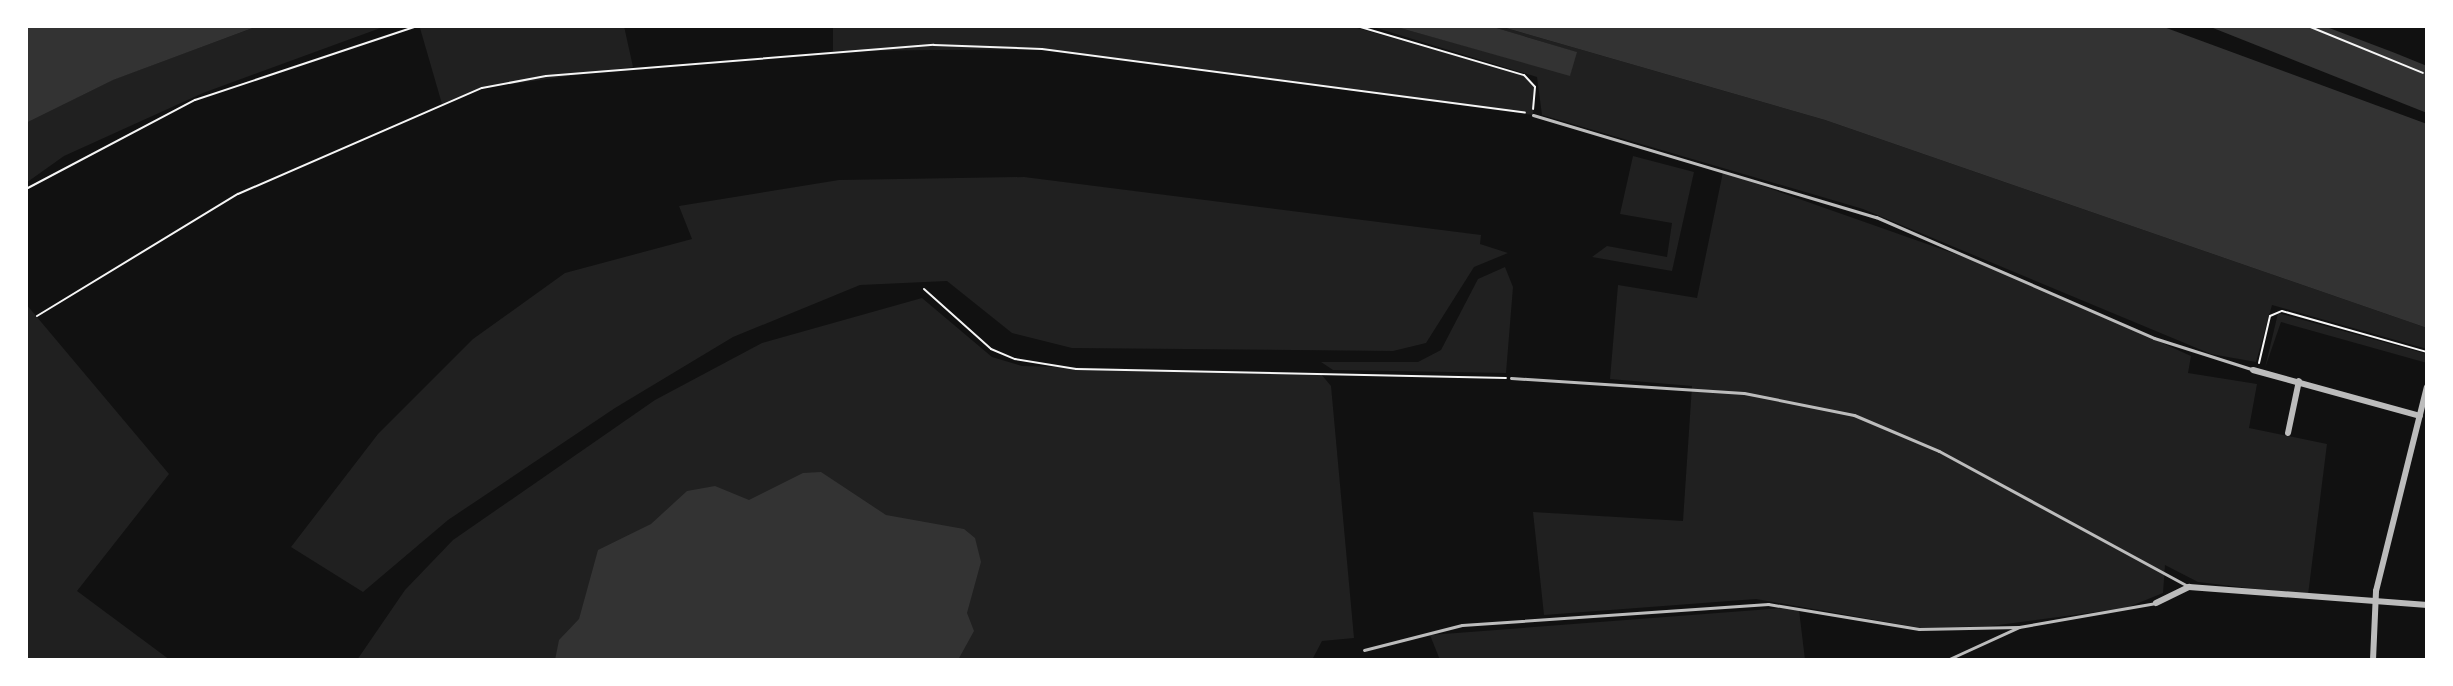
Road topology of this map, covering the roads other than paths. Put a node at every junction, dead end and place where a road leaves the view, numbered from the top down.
1 (1533, 115) road end
2 (2253, 370) joint
3 (1511, 378) road end
4 (2299, 381) junction
5 (2427, 387) edge
6 (2420, 416) junction
7 (2288, 433) dead end
8 (2189, 587) junction
9 (2156, 603) joint
10 (2376, 605) junction
11 (2427, 605) edge
12 (2019, 627) junction
13 (1364, 650) dead end
14 (1947, 660) edge
15 (2373, 660) edge

1 - 2 lane
2 - 4 street
3 - 8 lane
4 - 6 street
4 - 7 street
5 - 6 street
6 - 10 street
8 - 9 street
8 - 10 street
9 - 12 lane
10 - 11 street
10 - 15 street
12 - 13 lane
12 - 14 lane

